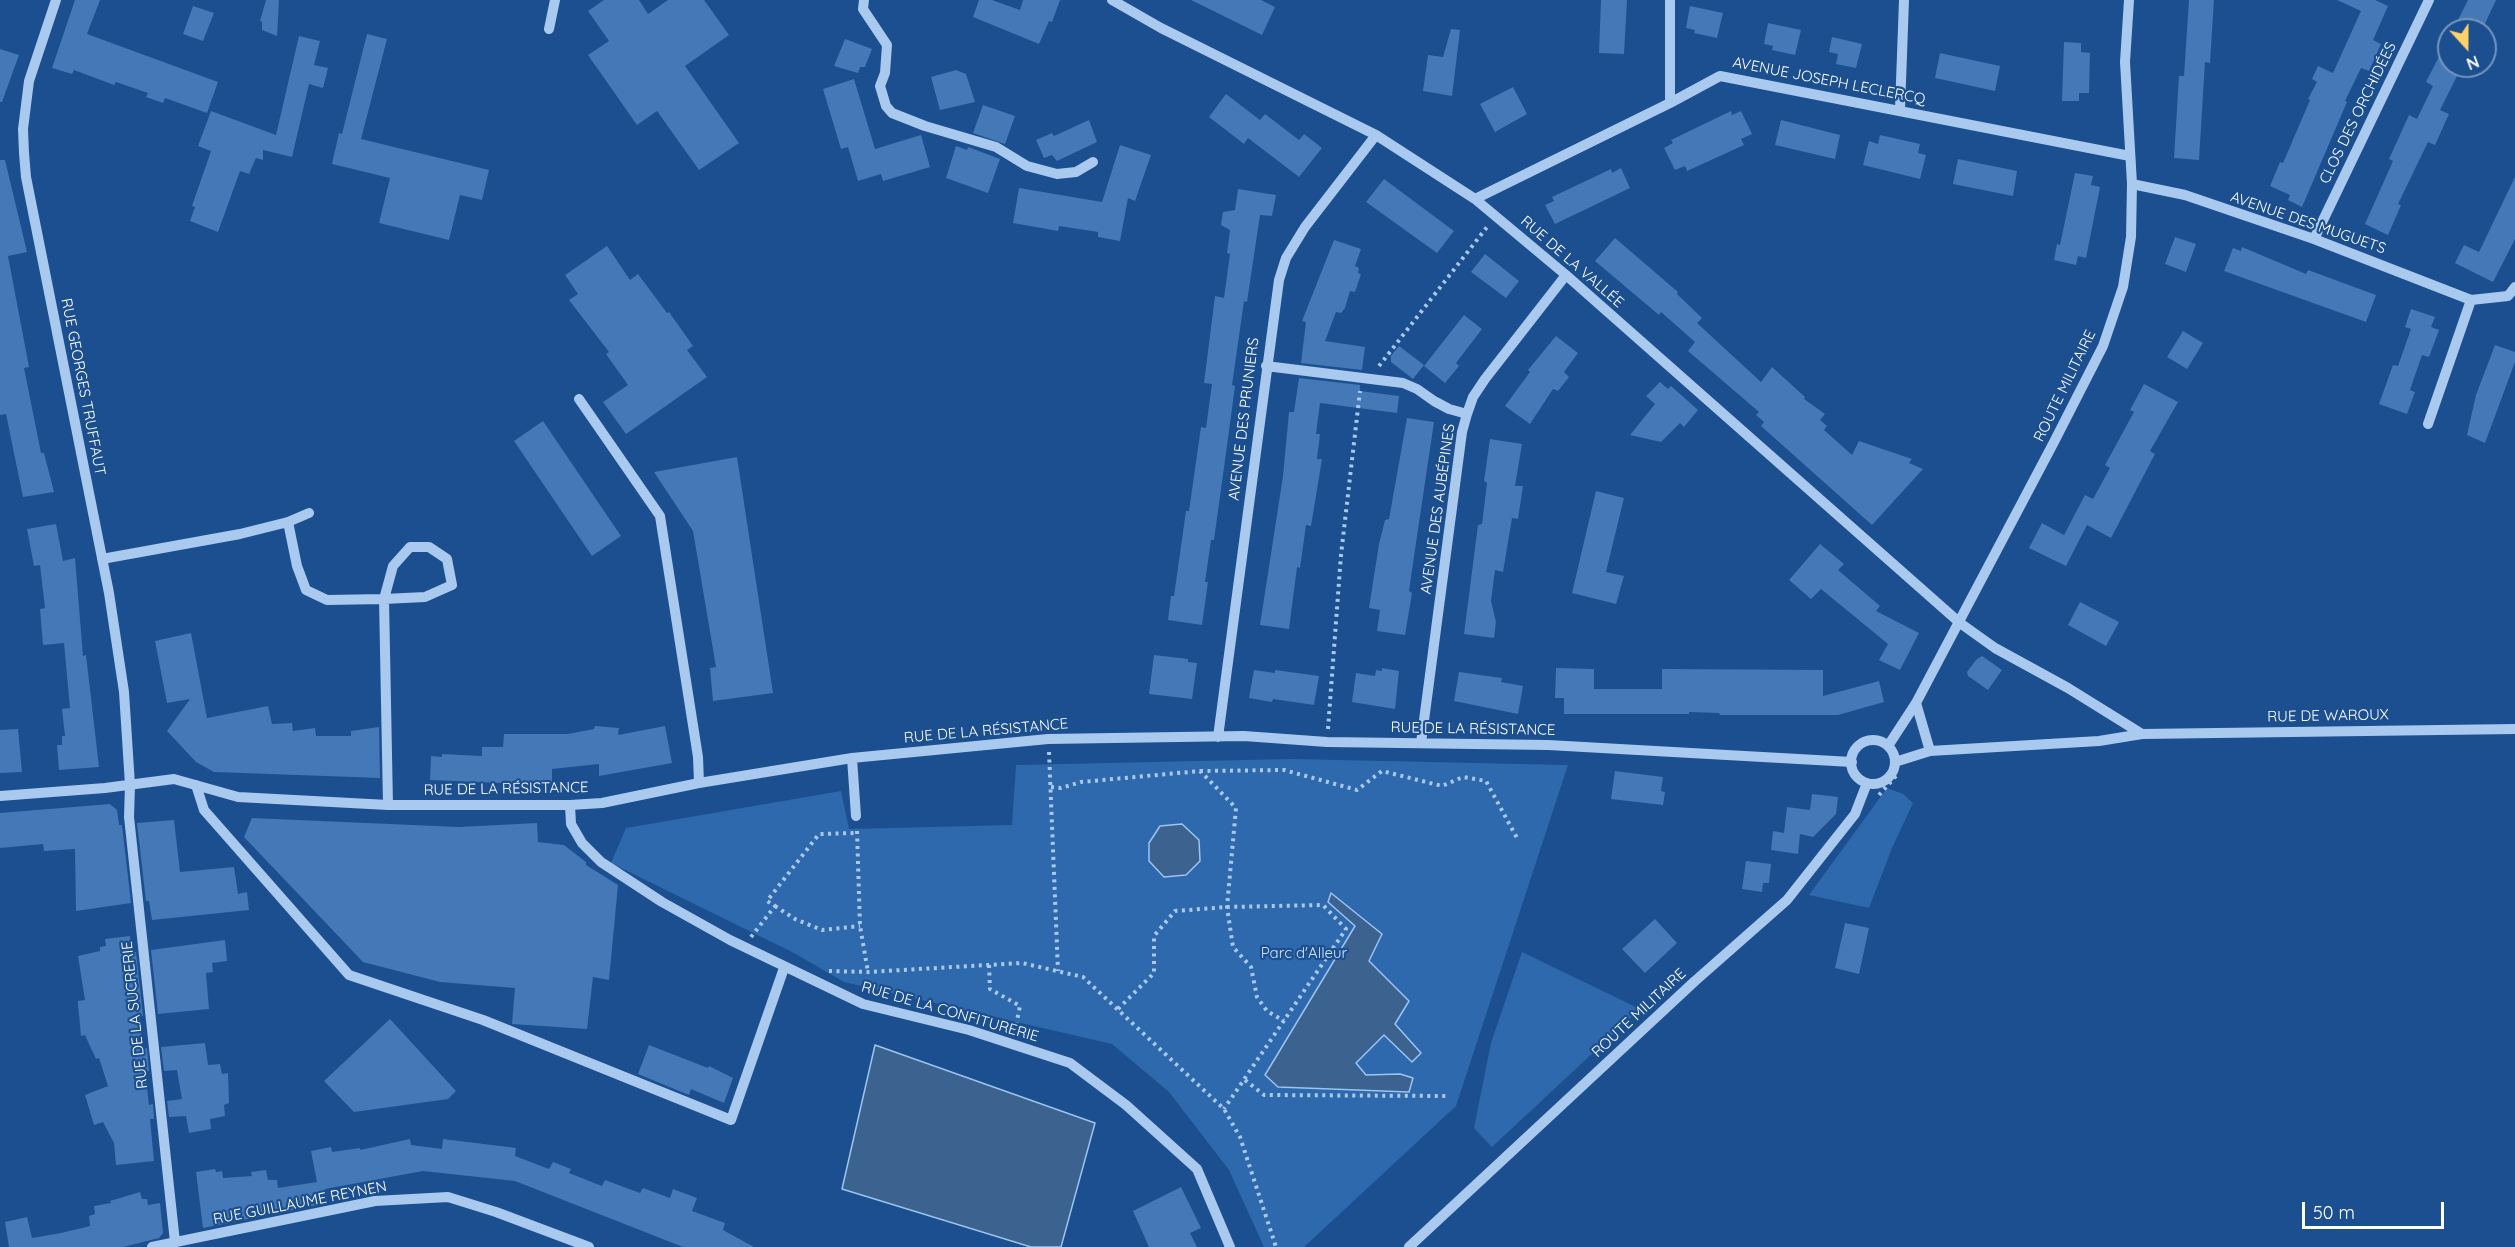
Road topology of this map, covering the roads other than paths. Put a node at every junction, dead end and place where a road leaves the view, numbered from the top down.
1 (56, 0) edge
2 (555, 0) edge
3 (864, 0) edge
4 (1112, 0) edge
5 (1670, 0) edge
6 (1904, 0) edge
7 (2130, 0) edge
8 (2429, 0) edge
9 (549, 29) dead end
10 (1670, 104) junction
11 (1900, 110) junction
12 (1376, 135) junction
13 (2130, 156) junction
14 (1093, 162) dead end
15 (2132, 184) junction
16 (1475, 199) junction
17 (2314, 239) junction
18 (1566, 275) junction
19 (2515, 287) edge
20 (2471, 300) junction
21 (1266, 366) junction
22 (579, 399) dead end
23 (1467, 414) junction
24 (2428, 424) dead end
25 (309, 513) dead end
26 (288, 522) junction
27 (102, 559) junction
28 (384, 599) junction
29 (1960, 623) junction
30 (1916, 703) junction
31 (2515, 729) edge
32 (2142, 734) junction
33 (1218, 737) junction
34 (1421, 743) junction
35 (1888, 746) junction
36 (1929, 751) junction
37 (852, 758) junction
38 (1852, 762) junction
39 (1895, 762) junction
40 (699, 783) junction
41 (1867, 783) junction
42 (130, 785) junction
43 (196, 785) junction
44 (0, 796) edge
45 (388, 805) junction
46 (570, 805) junction
47 (856, 816) road end
48 (784, 968) junction
49 (175, 1242) junction
50 (152, 1247) edge
51 (589, 1247) edge
52 (1230, 1247) edge
53 (1409, 1247) edge

1 - 27 street, RUE GEORGES TRUFFAUT
2 - 9 street
3 - 14 street
4 - 12 street, RUE DE LA VALLÉE
5 - 10 street
6 - 11 street
7 - 13 street, ROUTE MILITAIRE
8 - 17 street, CLOS DES ORCHIDÉES
10 - 11 street, AVENUE JOSEPH LECLERCQ
10 - 16 street, AVENUE JOSEPH LECLERCQ
11 - 13 street, AVENUE JOSEPH LECLERCQ
12 - 16 street, RUE DE LA VALLÉE
12 - 21 street, AVENUE DES PRUNIERS
13 - 15 street, ROUTE MILITAIRE
15 - 17 street, AVENUE DES MUGUETS
15 - 29 street, ROUTE MILITAIRE
16 - 18 street, RUE DE LA VALLÉE
17 - 20 street, AVENUE DES MUGUETS
18 - 23 street, AVENUE DES AUBÉPINES
18 - 29 street, RUE DE LA VALLÉE
19 - 20 street, AVENUE DES MUGUETS
20 - 24 street
21 - 23 street
21 - 33 street, AVENUE DES PRUNIERS
22 - 40 street
23 - 34 street, AVENUE DES AUBÉPINES
25 - 26 street
26 - 27 street
26 - 28 street
27 - 42 street, RUE GEORGES TRUFFAUT
28 - 28 street
28 - 45 street
29 - 30 street, ROUTE MILITAIRE
29 - 32 street
30 - 35 street, ROUTE MILITAIRE
30 - 36 street
31 - 32 street, RUE DE WAROUX
32 - 36 street, RUE DE WAROUX
33 - 34 street, RUE DE LA RÉSISTANCE
33 - 37 street, RUE DE LA RÉSISTANCE
34 - 38 street, RUE DE LA RÉSISTANCE
35 - 38 street
35 - 39 street
36 - 39 street, RUE DE WAROUX
37 - 40 street, RUE DE LA RÉSISTANCE
37 - 47 street
38 - 41 street
39 - 41 street
40 - 46 street, RUE DE LA RÉSISTANCE
41 - 53 street, ROUTE MILITAIRE
42 - 43 street, RUE DE LA RÉSISTANCE
42 - 44 street, RUE DE LA RÉSISTANCE
42 - 49 street, RUE DE LA SUCRERIE
43 - 45 street, RUE DE LA RÉSISTANCE
43 - 48 street
45 - 46 street, RUE DE LA RÉSISTANCE
46 - 48 street, RUE DE LA CONFITURERIE
48 - 52 street, RUE DE LA CONFITURERIE
49 - 50 street, RUE GUILLAUME REYNEN
49 - 51 street, RUE GUILLAUME REYNEN

